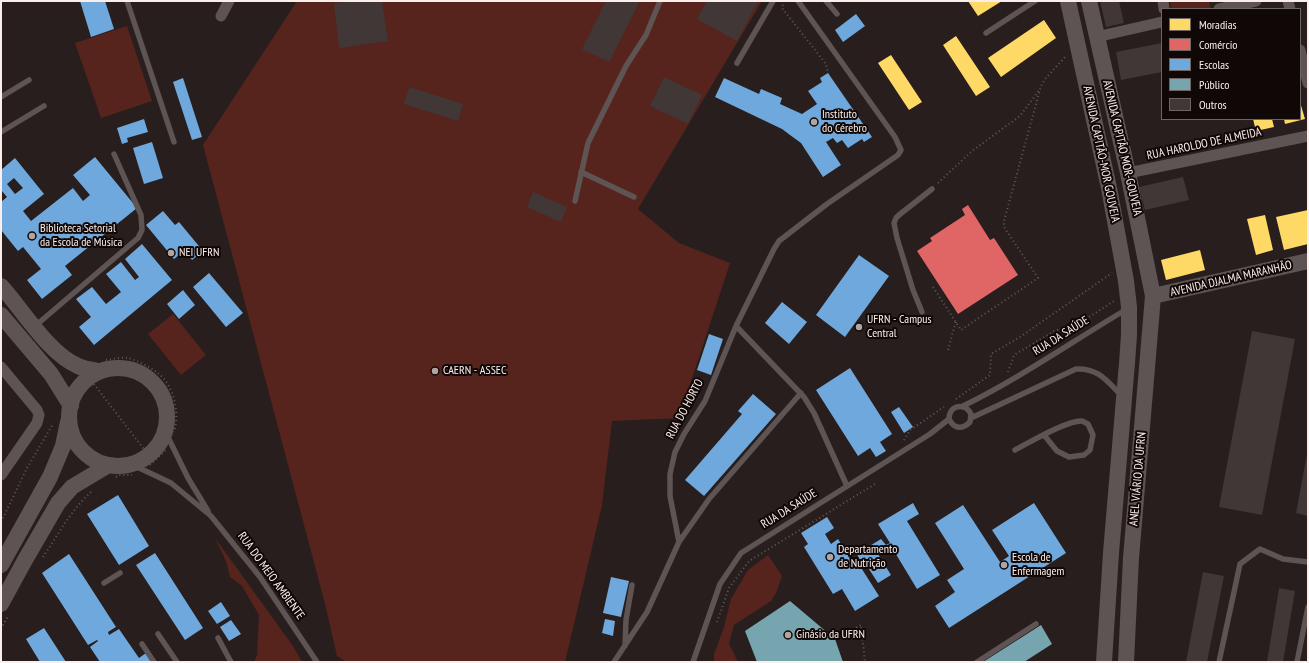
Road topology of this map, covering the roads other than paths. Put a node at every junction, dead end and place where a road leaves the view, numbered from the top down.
1 (127, 1) edge
2 (229, 1) edge
3 (660, 1) edge
4 (773, 1) edge
5 (798, 1) edge
6 (826, 1) edge
7 (1036, 1) edge
8 (1068, 1) edge
9 (1089, 1) edge
10 (1256, 1) edge
11 (1224, 8) edge
12 (837, 14) dead end
13 (221, 16) dead end
14 (1161, 22) edge
15 (986, 33) dead end
16 (1096, 37) junction
17 (1301, 54) edge
18 (736, 63) dead end
19 (29, 80) dead end
20 (1308, 83) edge
21 (1, 97) edge
22 (44, 106) dead end
23 (1, 132) edge
24 (1308, 136) edge
25 (174, 142) dead end
26 (114, 154) dead end
27 (582, 172) junction
28 (1128, 173) junction
29 (932, 189) road end
30 (634, 197) dead end
31 (575, 201) dead end
32 (1308, 261) edge
33 (1, 286) edge
34 (1153, 296) junction
35 (1122, 304) junction
36 (922, 312) dead end
37 (1, 315) edge
38 (736, 326) junction
39 (34, 327) junction
40 (1, 367) edge
41 (97, 369) junction
42 (801, 393) junction
43 (1124, 398) junction
44 (963, 406) junction
45 (70, 409) junction
46 (971, 418) junction
47 (949, 419) junction
48 (1044, 435) junction
49 (168, 436) junction
50 (1015, 450) dead end
51 (142, 463) junction
52 (110, 472) junction
53 (1, 475) edge
54 (847, 486) junction
55 (211, 516) junction
56 (679, 542) junction
57 (1308, 562) edge
58 (1, 565) edge
59 (120, 573) dead end
60 (104, 583) dead end
61 (632, 585) dead end
62 (1308, 607) edge
63 (5, 610) edge
64 (1036, 624) dead end
65 (158, 634) dead end
66 (218, 638) dead end
67 (142, 644) dead end
68 (624, 646) junction
69 (154, 662) edge
70 (177, 662) edge
71 (231, 662) edge
72 (319, 662) edge
73 (614, 662) edge
74 (693, 662) edge
75 (977, 662) edge
76 (1104, 662) edge
77 (1126, 662) edge
78 (1219, 662) edge
79 (1297, 662) edge

1 - 25 lane
2 - 13 street
3 - 27 lane
4 - 18 lane
5 - 38 lane, RUA DO HORTO
6 - 12 lane
7 - 15 lane
8 - 35 main road, AVENIDA CAPITÃO-MOR GOUVEIA
9 - 16 main road, AVENIDA CAPITÃO MOR-GOUVEIA
10 - 11 street
14 - 16 street
16 - 28 main road, AVENIDA CAPITÃO MOR-GOUVEIA
17 - 20 street
19 - 21 lane
22 - 23 lane
24 - 28 street, RUA HAROLDO DE ALMEIDA
26 - 39 lane
27 - 30 lane
27 - 31 lane
28 - 34 main road, AVENIDA CAPITÃO MOR-GOUVEIA
29 - 36 lane
32 - 34 main road, AVENIDA DJALMA MARANHÃO
33 - 39 main road
34 - 77 main road, ANEL VIÁRIO DA UFRN
35 - 43 main road, ANEL VIÁRIO DA UFRN
35 - 44 lane, RUA DA SAÚDE
37 - 45 main road
38 - 42 lane
38 - 56 lane, RUA DO HORTO
39 - 41 main road
40 - 53 street
41 - 45 main road
41 - 49 main road
42 - 54 lane
42 - 56 lane
43 - 46 lane
43 - 76 main road, ANEL VIÁRIO DA UFRN
44 - 46 lane
44 - 47 lane, RUA DA SAÚDE
45 - 52 main road
45 - 58 main road
46 - 47 lane
47 - 54 lane, RUA DA SAÚDE
48 - 48 lane
48 - 50 lane
49 - 51 main road
49 - 55 lane, RUA DO MEIO AMBIENTE
51 - 52 main road
51 - 55 lane, RUA DO MEIO AMBIENTE
52 - 63 main road
54 - 74 lane, RUA DA SAÚDE
55 - 72 lane, RUA DO MEIO AMBIENTE
56 - 68 lane
57 - 78 lane
59 - 60 lane
61 - 68 lane
62 - 79 lane
64 - 75 lane
65 - 70 lane
66 - 71 lane
67 - 69 lane
68 - 73 lane

